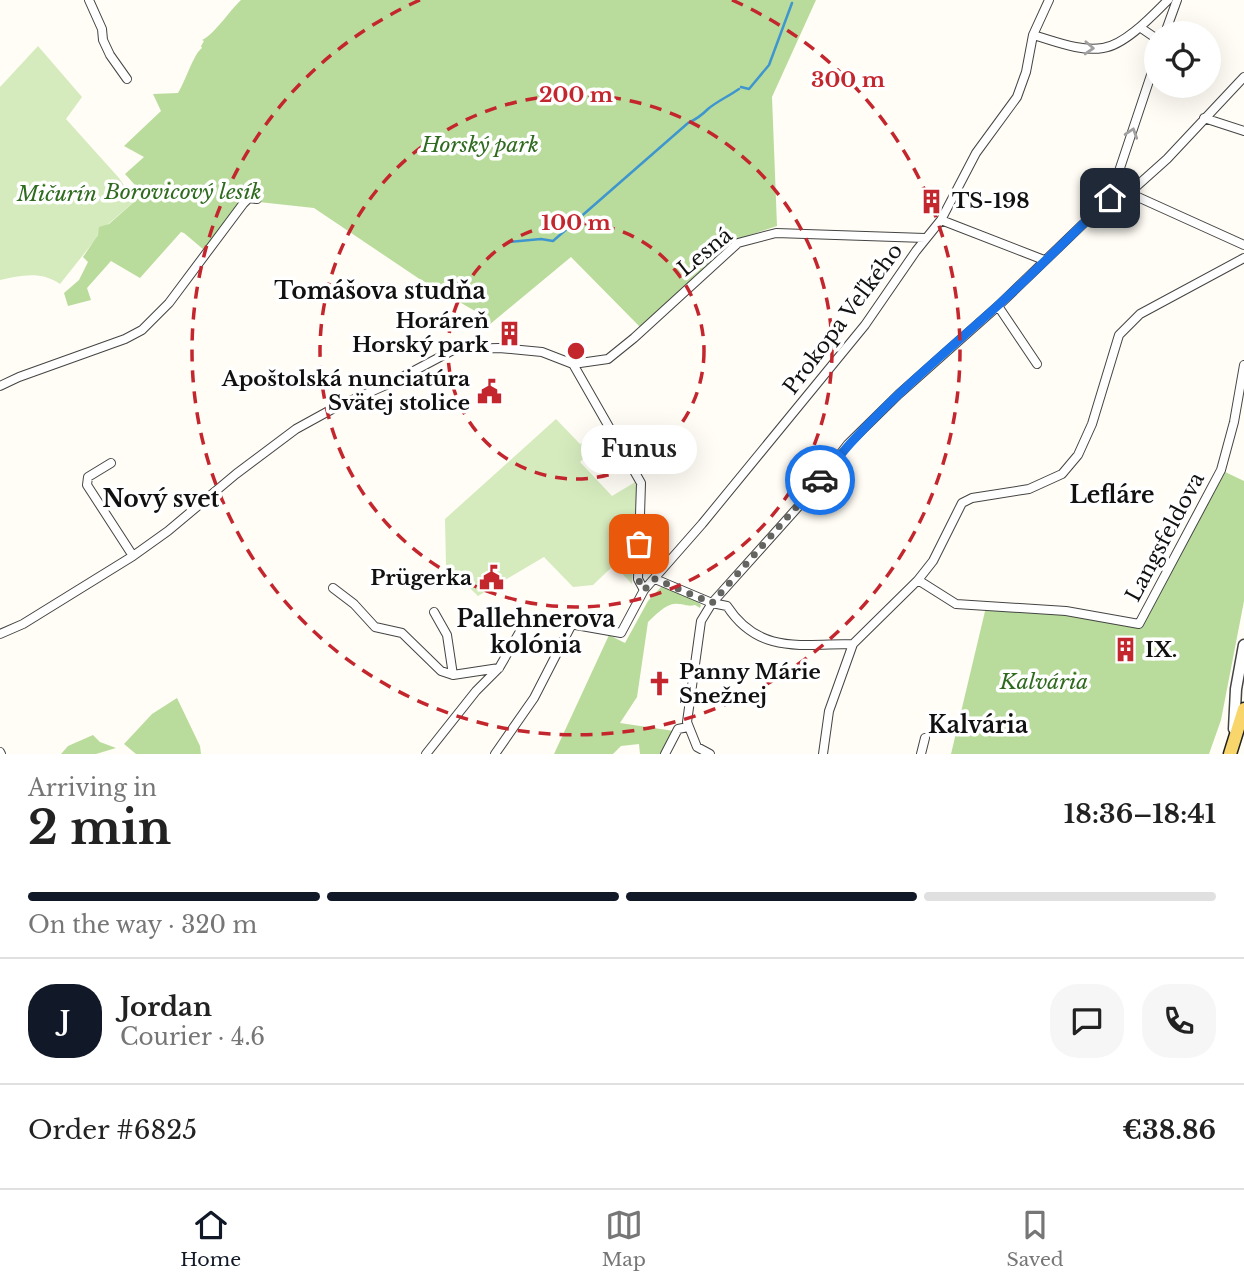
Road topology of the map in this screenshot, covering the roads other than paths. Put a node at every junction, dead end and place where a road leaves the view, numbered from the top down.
1 (89, 0) edge
2 (1049, 0) edge
3 (1168, 0) edge
4 (1177, 0) edge
5 (1169, 21) edge
6 (1141, 28) junction
7 (1144, 30) edge
8 (1033, 35) junction
9 (1244, 77) edge
10 (127, 79) dead end
11 (1144, 96) edge
12 (1204, 118) junction
13 (1244, 131) edge
14 (1129, 193) junction
15 (1110, 198) junction
16 (257, 199) dead end
17 (941, 220) junction
18 (925, 239) junction
19 (1244, 245) edge
20 (1244, 258) edge
21 (1044, 260) junction
22 (998, 306) junction
23 (573, 364) junction
24 (1037, 364) dead end
25 (1244, 365) edge
26 (0, 386) edge
27 (111, 463) dead end
28 (133, 556) junction
29 (655, 579) junction
30 (918, 580) junction
31 (333, 588) dead end
32 (644, 590) junction
33 (712, 603) junction
34 (434, 612) dead end
35 (572, 624) junction
36 (0, 634) edge
37 (853, 644) junction
38 (1244, 645) edge
39 (499, 668) junction
40 (453, 675) junction
41 (1244, 709) edge
42 (688, 727) junction
43 (925, 738) dead end
44 (1232, 748) edge
45 (426, 754) edge
46 (495, 754) edge
47 (665, 754) edge
48 (710, 754) edge
49 (823, 754) edge
50 (921, 754) edge

1 - 10 street
2 - 8 street, Prokopa Veľkého
3 - 6 street
4 - 5 street
6 - 7 street
8 -> 6 street
8 - 17 street, Prokopa Veľkého
9 - 12 street
15 -> 11 street
12 - 13 street
12 - 14 street
14 - 15 street
14 - 19 street
15 - 21 street
16 - 26 street
17 - 18 street, Prokopa Veľkého
17 - 21 street
18 - 23 street, Lesná
18 - 29 street, Prokopa Veľkého
20 - 30 street
21 - 22 street
22 - 24 street
22 - 33 street
23 - 28 street
23 - 32 street
25 - 30 street, Langsfeldova
27 - 28 street
28 - 36 street
29 - 32 street, Prokopa Veľkého
29 - 33 street
30 - 37 street
31 - 40 street
32 - 35 street, Prokopa Veľkého
33 - 37 street
33 - 42 street
34 - 40 street
35 - 39 street
35 - 46 street
37 - 49 street
38 - 44 street
39 - 40 street
39 - 45 street
41 - 44 main road
42 - 47 street
42 - 48 street
43 - 50 street

